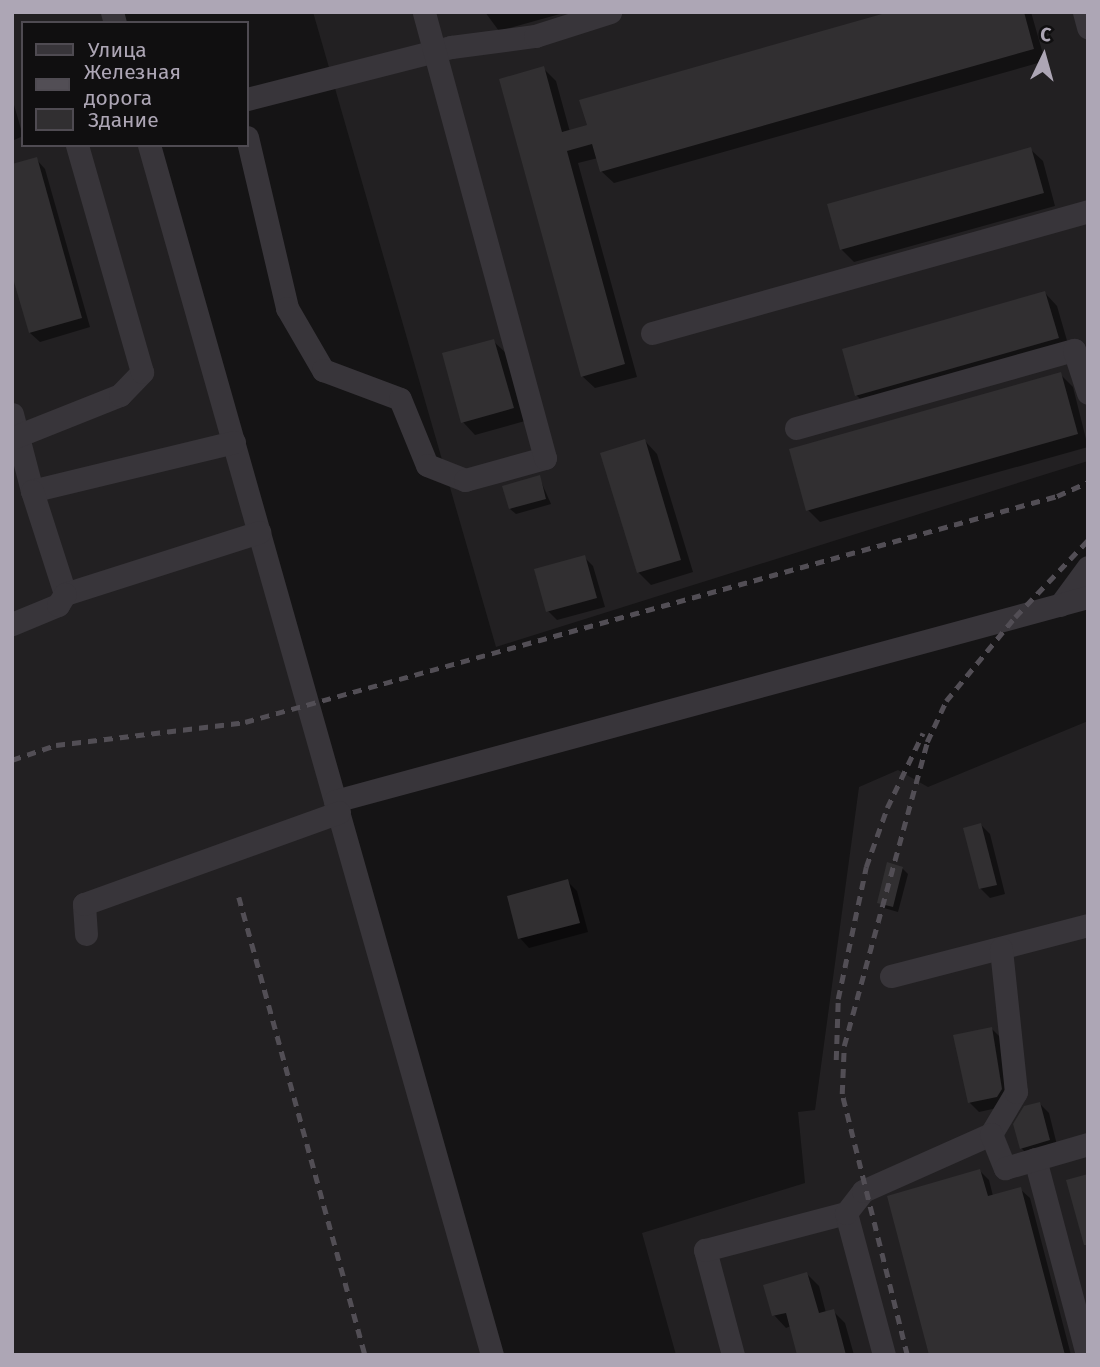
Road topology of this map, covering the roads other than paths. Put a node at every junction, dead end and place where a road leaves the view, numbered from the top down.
1 (424, 12) edge
2 (610, 12) edge
3 (1084, 12) edge
4 (1088, 27) edge
5 (434, 51) junction
6 (248, 99) edge
7 (248, 141) edge
8 (78, 147) edge
9 (150, 147) edge
10 (1088, 211) edge
11 (652, 333) dead end
12 (1088, 393) edge
13 (12, 414) edge
14 (796, 428) dead end
15 (16, 438) edge
16 (234, 442) junction
17 (32, 491) junction
18 (259, 532) junction
19 (1088, 567) edge
20 (65, 594) junction
21 (1088, 597) edge
22 (1060, 605) junction
23 (12, 624) edge
24 (337, 806) junction
25 (1088, 925) edge
26 (86, 934) dead end
27 (1001, 949) junction
28 (891, 976) dead end
29 (991, 1135) junction
30 (1088, 1144) edge
31 (1035, 1159) junction
32 (846, 1213) junction
33 (492, 1355) edge
34 (733, 1355) edge
35 (884, 1355) edge
36 (1087, 1355) edge

1 - 5 street
2 - 5 street
3 - 4 street
5 - 6 street
5 - 7 street
8 - 15 street
9 - 16 street
10 - 11 street
12 - 14 street
13 - 15 street
15 - 17 street
16 - 17 street
16 - 18 street
17 - 20 street
18 - 20 street
18 - 24 street
19 - 22 street
20 - 23 street
21 - 22 street
22 - 24 street
24 - 26 street
24 - 33 street
25 - 27 street
27 - 28 street
27 - 29 street
29 - 31 street
29 - 32 street
30 - 31 street
31 - 36 street
32 - 34 street
32 - 35 street

